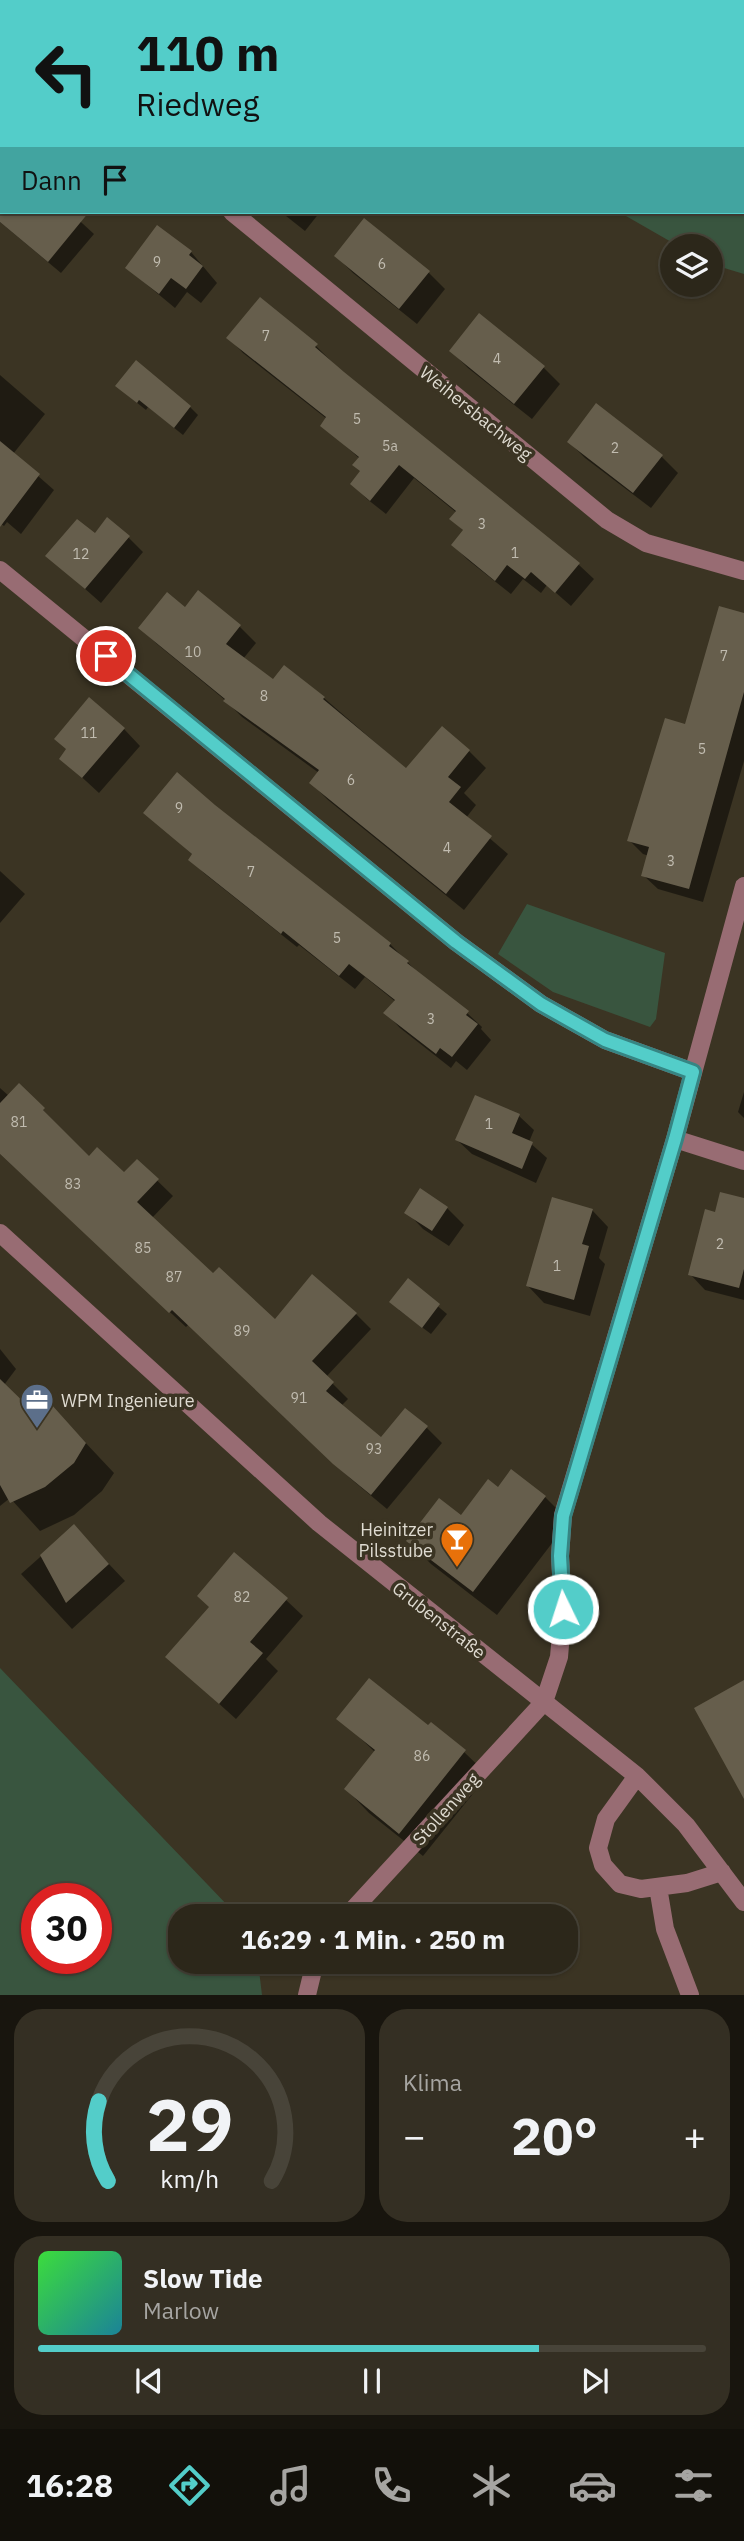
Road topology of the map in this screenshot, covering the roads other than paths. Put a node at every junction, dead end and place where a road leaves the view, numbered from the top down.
1 (234, 214) edge
2 (0, 570) edge
3 (744, 571) edge
4 (744, 886) edge
5 (693, 1072) junction
6 (675, 1139) junction
7 (744, 1161) edge
8 (0, 1233) edge
9 (544, 1702) junction
10 (637, 1776) junction
11 (722, 1872) junction
12 (658, 1887) junction
13 (744, 1902) edge
14 (358, 1904) edge
15 (312, 1974) edge
16 (307, 1995) edge
17 (690, 1995) edge

1 - 3 street, Weihersbachweg
2 - 5 street
4 - 5 street
5 - 6 street
6 - 7 street
6 - 9 street
8 - 9 street, Grubenstraße
9 - 10 street, Grubenstraße
9 - 14 street, Stollenweg
10 - 11 street, Grubenstraße
10 - 12 street
11 - 12 street
11 - 13 street, Grubenstraße
12 - 17 street
15 - 16 street

